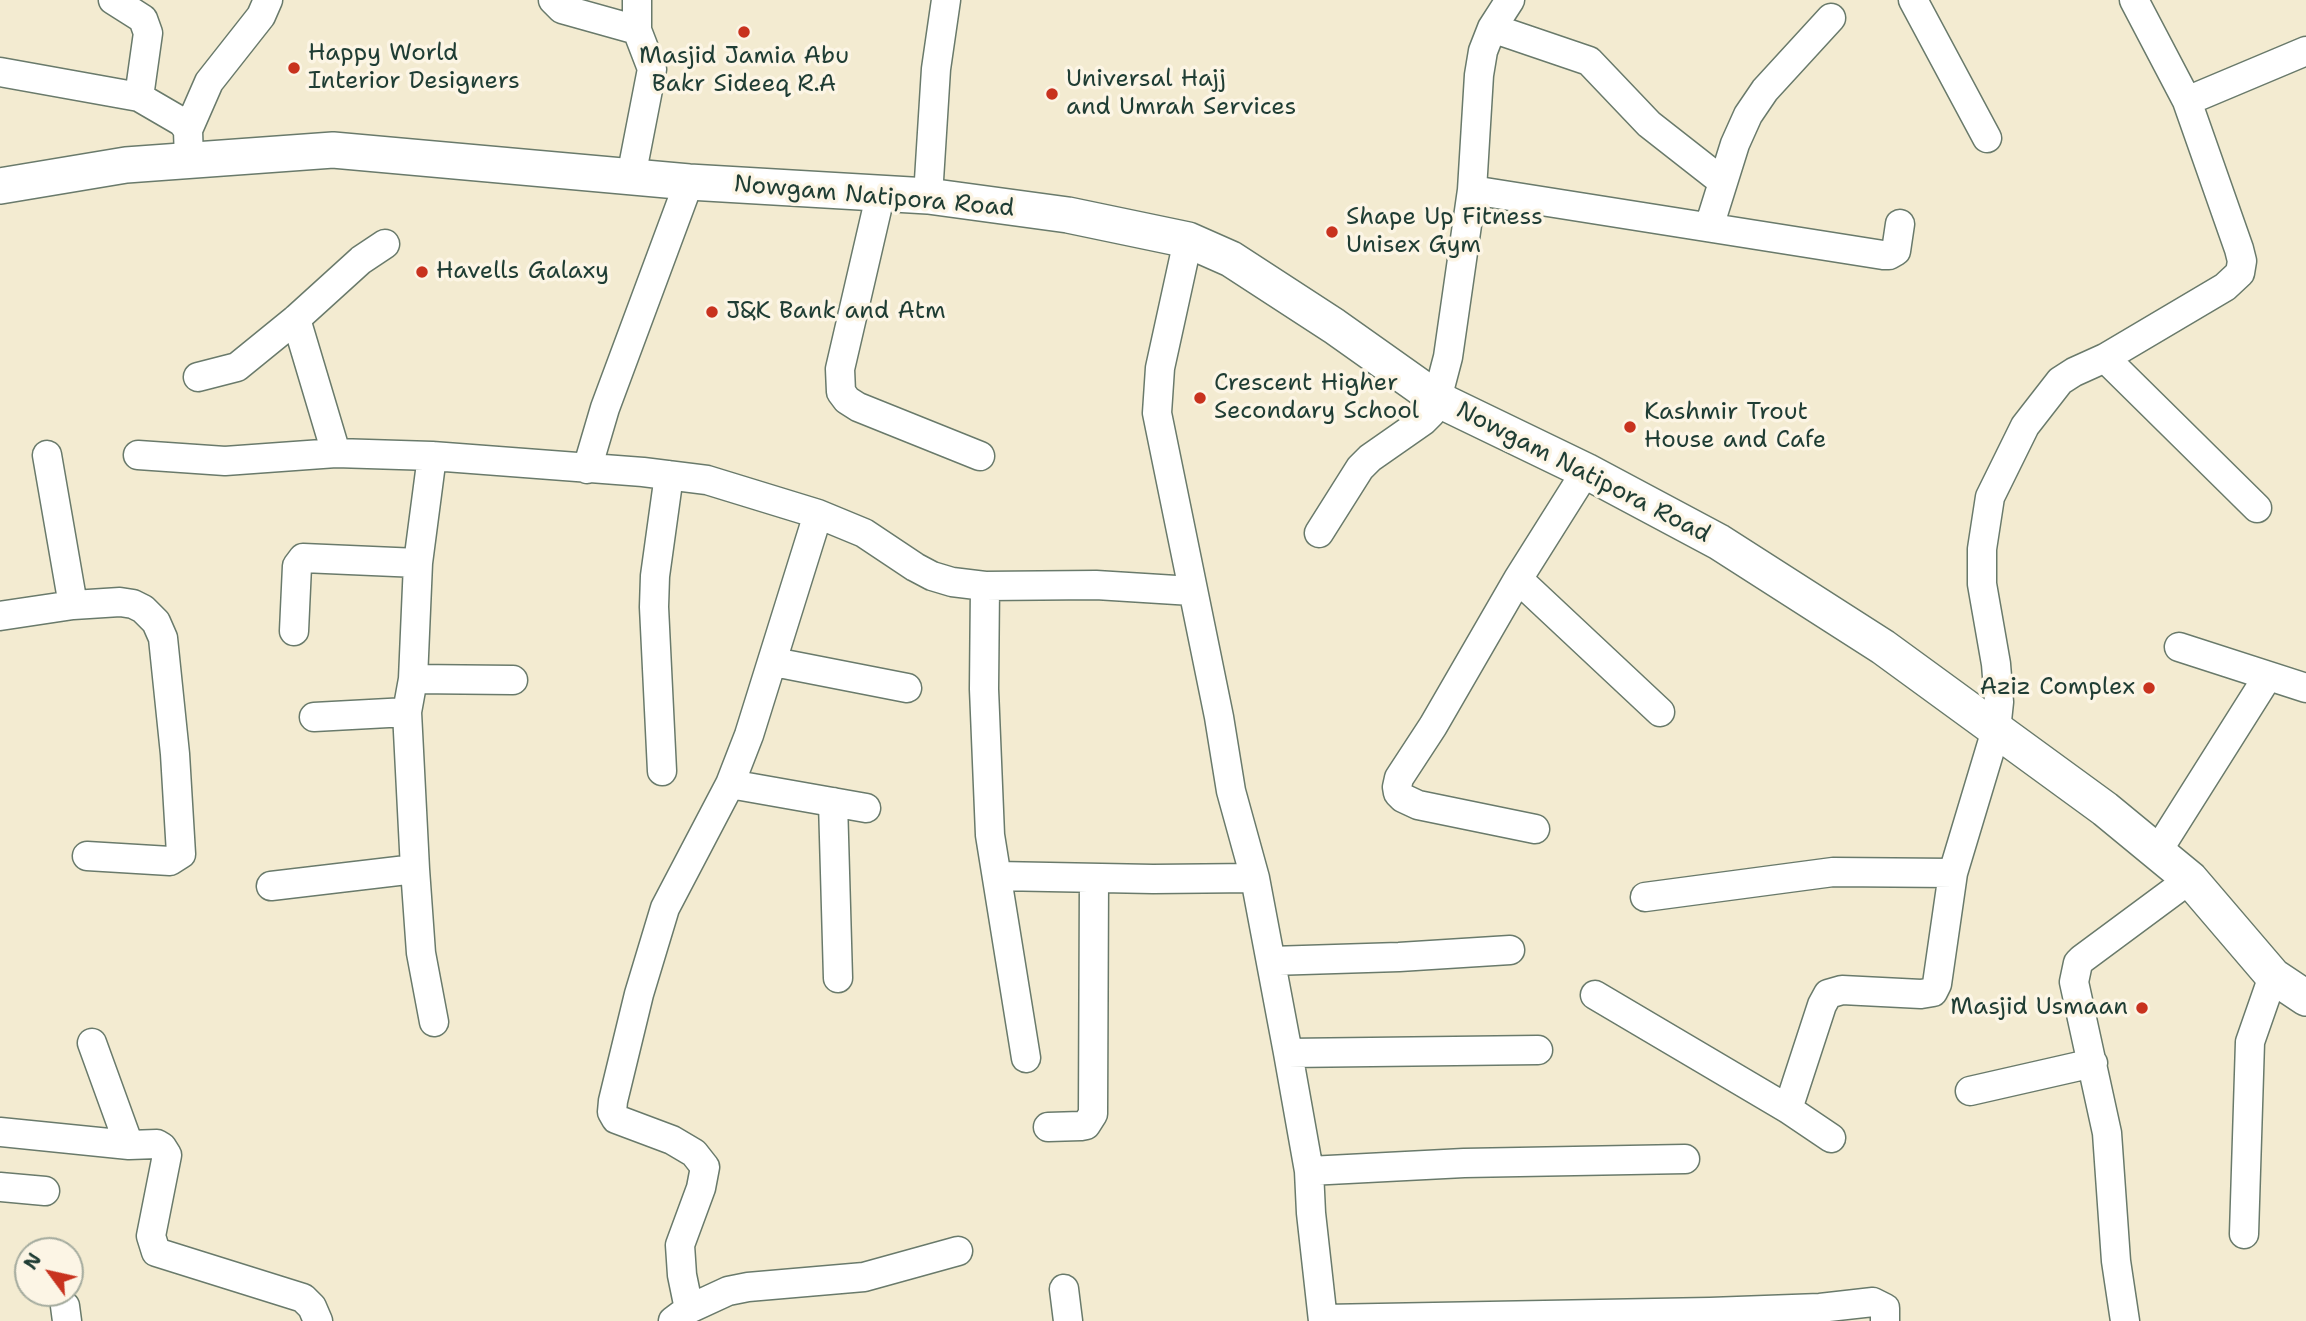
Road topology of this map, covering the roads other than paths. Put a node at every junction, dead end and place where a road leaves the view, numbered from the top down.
1 (113, 0) edge
2 (268, 0) edge
3 (553, 0) edge
4 (637, 0) edge
5 (946, 0) edge
6 (1510, 0) edge
7 (1913, 0) edge
8 (2134, 0) edge
9 (1831, 18) dead end
10 (1492, 28) junction
11 (637, 30) junction
12 (2306, 51) edge
13 (0, 72) edge
14 (139, 97) junction
15 (2187, 102) junction
16 (1987, 138) dead end
17 (188, 146) junction
18 (631, 177) junction
19 (689, 182) junction
20 (1723, 183) junction
21 (0, 186) edge
22 (1472, 190) junction
23 (881, 192) junction
24 (928, 196) junction
25 (1900, 223) dead end
26 (1709, 227) junction
27 (1188, 240) junction
28 (385, 244) dead end
29 (296, 319) junction
30 (2105, 358) junction
31 (198, 377) dead end
32 (1437, 398) junction
33 (336, 453) junction
34 (47, 455) dead end
35 (138, 455) dead end
36 (432, 456) junction
37 (980, 456) dead end
38 (587, 469) junction
39 (1586, 471) junction
40 (669, 475) junction
41 (2257, 508) dead end
42 (818, 514) junction
43 (1319, 533) dead end
44 (418, 563) junction
45 (1518, 579) junction
46 (985, 586) junction
47 (1192, 590) junction
48 (73, 605) junction
49 (0, 616) edge
50 (294, 631) dead end
51 (2179, 647) dead end
52 (774, 662) junction
53 (2268, 676) junction
54 (413, 679) junction
55 (513, 680) dead end
56 (907, 688) dead end
57 (2306, 688) edge
58 (407, 712) junction
59 (1660, 712) dead end
60 (314, 717) dead end
61 (1996, 730) junction
62 (662, 771) dead end
63 (730, 783) junction
64 (833, 802) junction
65 (866, 808) dead end
66 (1535, 829) dead end
67 (2157, 852) junction
68 (87, 856) dead end
69 (415, 869) junction
70 (1953, 873) junction
71 (997, 876) junction
72 (1094, 878) junction
73 (1255, 878) junction
74 (2190, 879) junction
75 (271, 886) dead end
76 (1645, 897) dead end
77 (1510, 950) dead end
78 (1271, 961) junction
79 (2273, 976) junction
80 (838, 978) dead end
81 (1595, 995) dead end
82 (2305, 995) edge
83 (434, 1022) dead end
84 (92, 1043) dead end
85 (1538, 1050) dead end
86 (1288, 1054) junction
87 (1027, 1058) dead end
88 (2093, 1063) junction
89 (1970, 1091) dead end
90 (1788, 1109) junction
91 (1048, 1127) dead end
92 (0, 1132) edge
93 (1830, 1138) dead end
94 (129, 1145) junction
95 (1685, 1159) dead end
96 (1309, 1171) junction
97 (0, 1187) edge
98 (45, 1192) dead end
99 (2244, 1234) dead end
100 (958, 1251) dead end
101 (1064, 1289) dead end
102 (681, 1315) edge
103 (1323, 1320) edge
104 (318, 1321) edge
105 (1068, 1321) edge
106 (1885, 1321) edge
107 (2125, 1321) edge

1 - 14 street
2 - 17 street
3 - 11 street
4 - 11 street
5 - 24 street
6 - 10 street
7 - 16 street
8 - 15 street
9 - 20 street
10 - 20 street
10 - 22 street
11 - 18 street
12 - 15 street
13 - 14 street
14 - 17 street
15 - 30 street
17 - 18 main road, Nowgam Natipora Road
17 - 21 main road, Nowgam Natipora Road
18 - 19 main road, Nowgam Natipora Road
19 - 23 main road, Nowgam Natipora Road
19 - 38 street
20 - 26 street
22 - 26 street
22 - 32 street
23 - 24 main road, Nowgam Natipora Road
23 - 37 street
24 - 27 main road, Nowgam Natipora Road
25 - 26 street
27 - 32 main road, Nowgam Natipora Road
27 - 47 street
28 - 29 street
29 - 31 street
29 - 33 street
30 - 41 street
30 - 61 street
32 - 39 main road, Nowgam Natipora Road
32 - 43 street
33 - 35 street
33 - 36 street
34 - 48 street
36 - 38 street
36 - 44 street
38 - 40 street
39 - 45 street
39 - 61 main road, Nowgam Natipora Road
40 - 42 street
40 - 62 street
42 - 46 street
42 - 52 street
44 - 50 street
44 - 54 street
45 - 59 street
45 - 66 street
46 - 47 street
46 - 71 street
47 - 73 street
48 - 49 street
48 - 68 street
51 - 53 street
52 - 56 street
52 - 63 street
53 - 57 street
53 - 67 street
54 - 55 street
54 - 58 street
58 - 60 street
58 - 69 street
61 - 67 main road, Nowgam Natipora Road
61 - 70 street
63 - 64 street
63 - 102 street
64 - 65 street
64 - 80 street
67 - 74 main road, Nowgam Natipora Road
69 - 75 street
69 - 83 street
70 - 76 street
70 - 90 street
71 - 72 street
71 - 87 street
72 - 73 street
72 - 91 street
73 - 78 street
74 - 79 main road, Nowgam Natipora Road
74 - 88 street
77 - 78 street
78 - 86 street
79 - 82 main road, Nowgam Natipora Road
79 - 99 street
81 - 90 street
84 - 94 street
85 - 86 street
86 - 96 street
88 - 89 street
88 - 107 street
90 - 93 street
92 - 94 street
94 - 104 street
95 - 96 street
96 - 103 street
97 - 98 street
100 - 102 street
101 - 105 street
103 - 106 street

